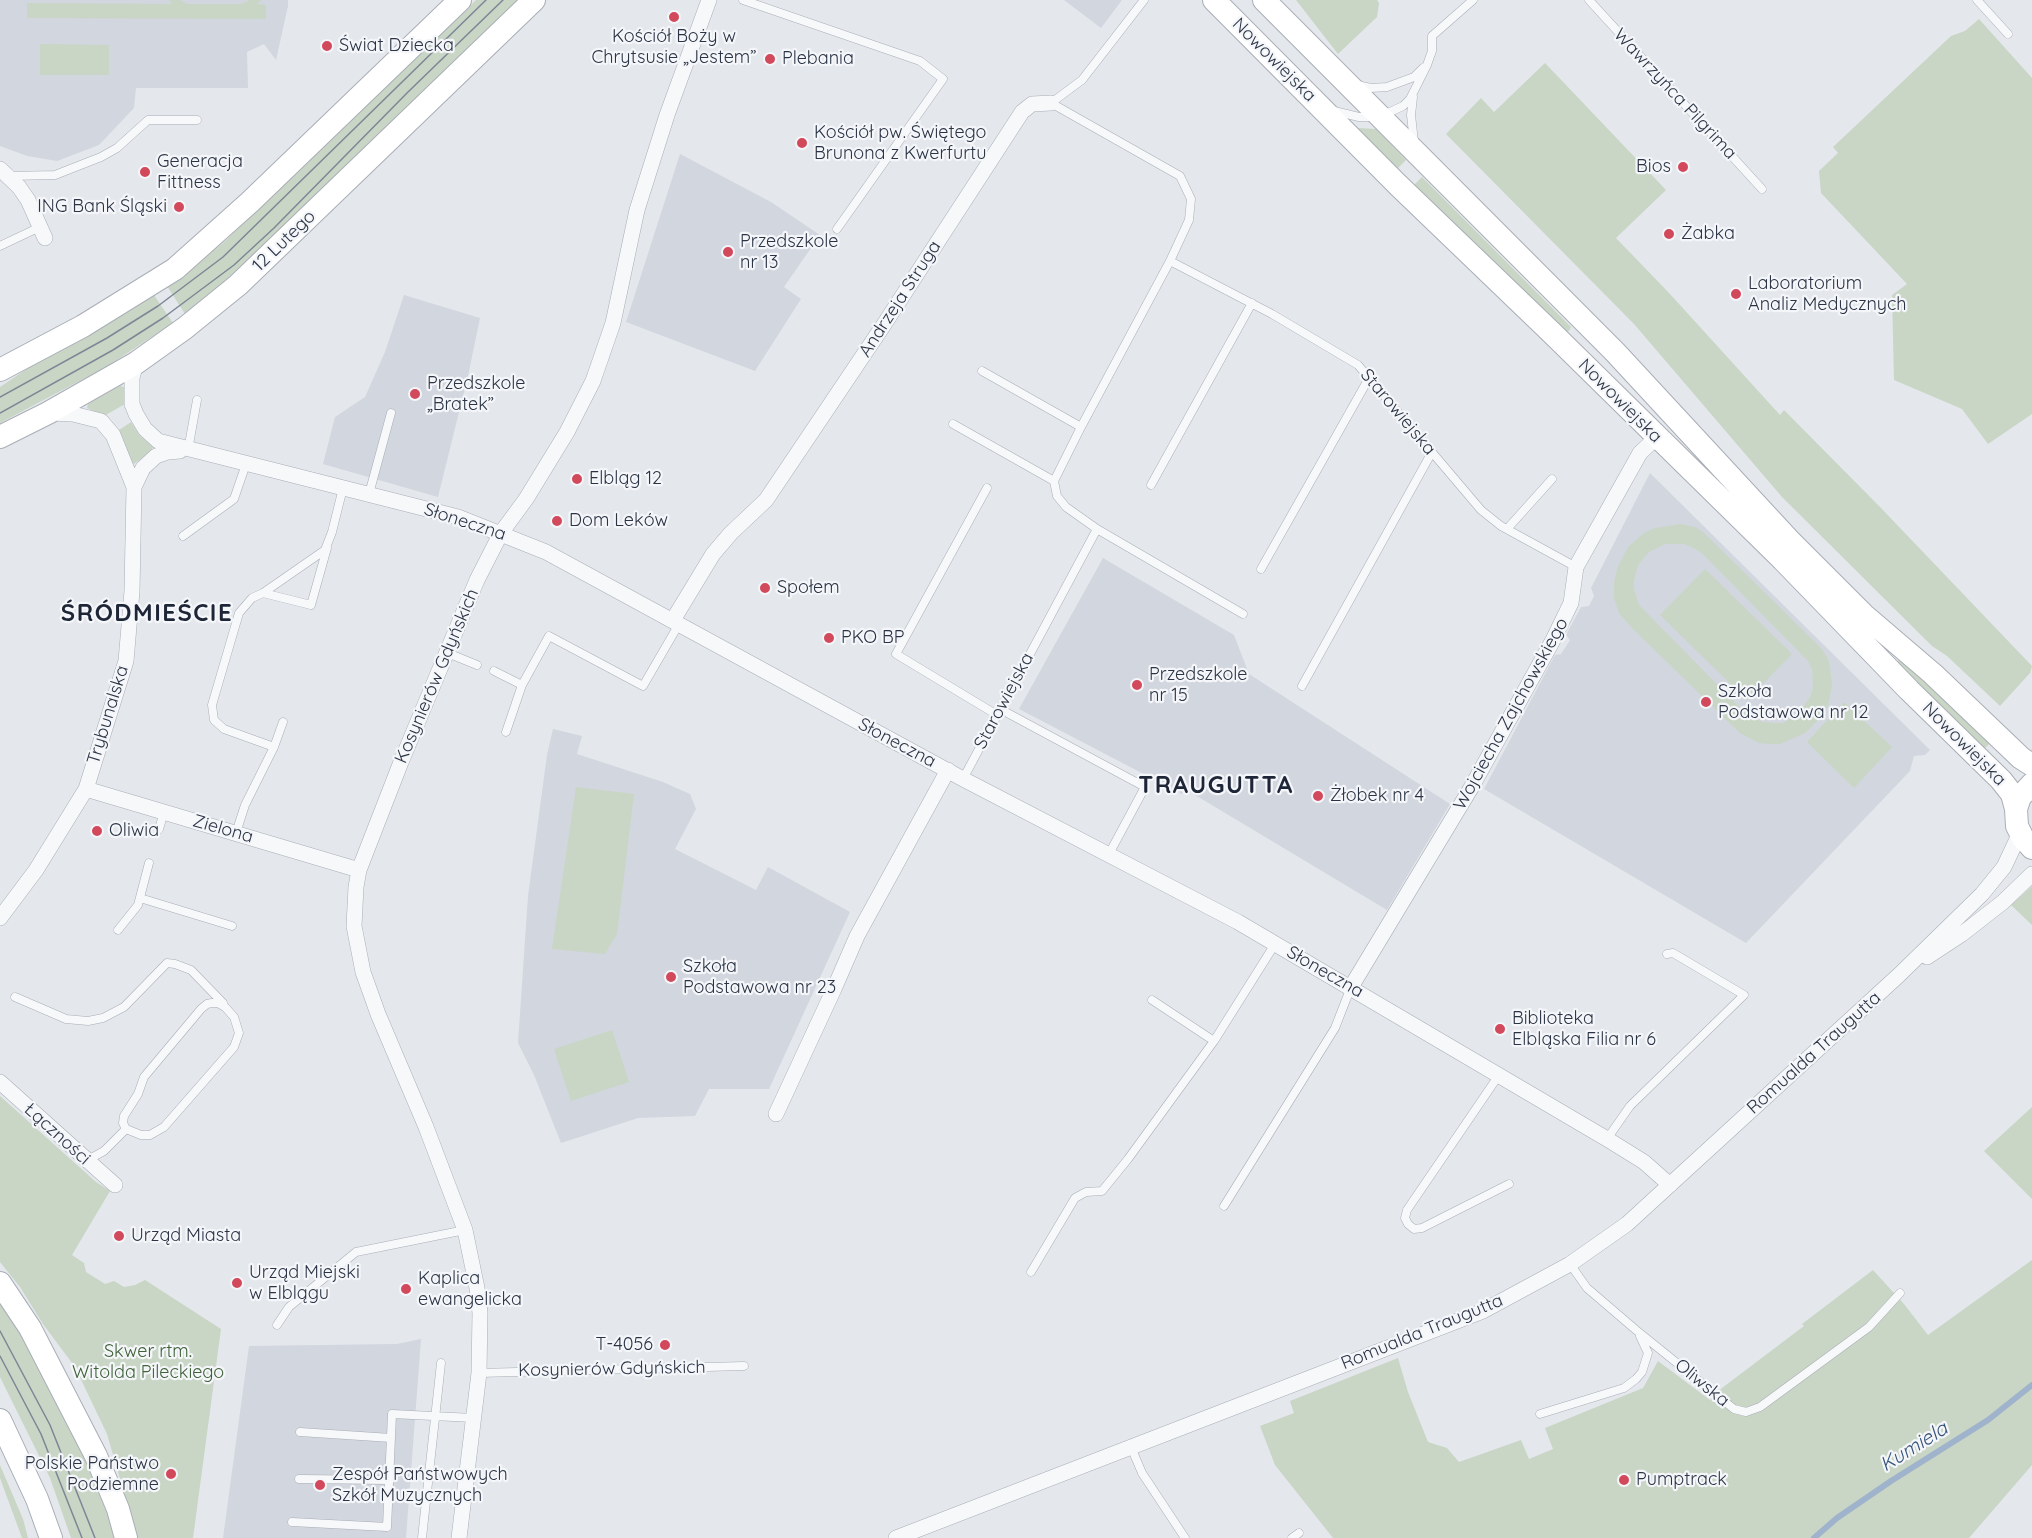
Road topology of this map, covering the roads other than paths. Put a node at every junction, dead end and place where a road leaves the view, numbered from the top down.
1 (534, 0) edge
2 (709, 0) edge
3 (743, 0) edge
4 (1144, 0) edge
5 (1214, 0) edge
6 (1264, 0) edge
7 (1473, 0) edge
8 (1589, 0) edge
9 (1977, 0) edge
10 (452, 3) edge
11 (2008, 34) dead end
12 (1426, 65) junction
13 (1342, 80) junction
14 (1415, 90) junction
15 (1052, 103) junction
16 (1321, 106) junction
17 (1379, 117) junction
18 (197, 120) dead end
19 (1422, 159) junction
20 (4, 173) edge
21 (1762, 189) dead end
22 (837, 229) dead end
23 (42, 233) joint
24 (0, 246) edge
25 (1170, 261) junction
26 (1252, 303) junction
27 (136, 363) junction
28 (0, 370) edge
29 (982, 371) dead end
30 (1369, 378) junction
31 (197, 400) dead end
32 (48, 413) junction
33 (391, 413) dead end
34 (953, 424) dead end
35 (1081, 427) junction
36 (0, 437) edge
37 (1657, 437) junction
38 (188, 450) junction
39 (1432, 452) junction
40 (246, 464) junction
41 (1552, 479) dead end
42 (1054, 481) junction
43 (1151, 485) dead end
44 (134, 487) junction
45 (342, 488) junction
46 (987, 488) dead end
47 (369, 494) junction
48 (1097, 529) junction
49 (1507, 529) junction
50 (501, 533) junction
51 (183, 536) dead end
52 (328, 544) junction
53 (1576, 567) junction
54 (1261, 569) dead end
55 (263, 593) junction
56 (1243, 614) dead end
57 (676, 622) junction
58 (446, 652) junction
59 (477, 665) dead end
60 (494, 671) dead end
61 (522, 685) junction
62 (1302, 686) dead end
63 (998, 712) junction
64 (283, 722) dead end
65 (506, 732) dead end
66 (274, 747) junction
67 (2032, 765) edge
68 (948, 770) junction
69 (963, 778) junction
70 (2032, 784) edge
71 (86, 789) junction
72 (2016, 809) junction
73 (164, 812) junction
74 (159, 829) dead end
75 (236, 833) junction
76 (2026, 841) edge
77 (1109, 854) junction
78 (149, 863) dead end
79 (359, 870) junction
80 (2032, 874) edge
81 (140, 898) junction
82 (0, 918) edge
83 (232, 926) dead end
84 (118, 930) dead end
85 (1275, 944) junction
86 (1667, 954) dead end
87 (1899, 975) junction
88 (207, 986) junction
89 (1351, 987) junction
90 (15, 997) dead end
91 (1152, 1000) dead end
92 (207, 1004) junction
93 (230, 1011) junction
94 (1214, 1041) junction
95 (1499, 1076) junction
96 (0, 1082) edge
97 (776, 1114) dead end
98 (126, 1129) junction
99 (1607, 1139) junction
100 (86, 1161) junction
101 (1509, 1184) dead end
102 (115, 1185) dead end
103 (1670, 1185) junction
104 (1224, 1206) dead end
105 (465, 1230) junction
106 (1570, 1264) junction
107 (1031, 1272) dead end
108 (0, 1283) edge
109 (1900, 1293) dead end
110 (277, 1325) dead end
111 (1636, 1330) junction
112 (441, 1363) dead end
113 (744, 1366) dead end
114 (479, 1373) junction
115 (1540, 1414) dead end
116 (436, 1416) junction
117 (474, 1418) junction
118 (0, 1420) edge
119 (300, 1432) dead end
120 (391, 1438) junction
121 (1131, 1447) junction
122 (298, 1479) dead end
123 (390, 1480) junction
124 (292, 1522) dead end
125 (50, 1536) edge
126 (126, 1538) edge
127 (422, 1538) edge
128 (459, 1538) edge
129 (896, 1538) edge
130 (1185, 1538) edge

1 - 27 street, 12 Lutego
2 - 50 street, Kosynierów Gdyńskich
3 - 22 lane
4 - 15 lane, Andrzeja Struga
5 - 16 street, Nowowiejska
6 - 13 street, Nowowiejska
7 - 12 lane
8 - 21 lane, Wawrzyńca Pilgrima
9 - 11 lane
10 - 28 street
12 - 13 lane
12 - 14 lane
13 - 17 street, Nowowiejska
14 - 17 lane
14 - 19 lane
15 - 25 lane
15 - 57 street, Andrzeja Struga
16 - 17 lane
16 - 37 street, Nowowiejska
17 - 19 street, Nowowiejska
18 - 20 lane
19 - 67 street, Nowowiejska
20 - 23 street
23 - 24 lane
25 - 26 lane, Starowiejska
25 - 35 lane
26 - 30 lane, Starowiejska
26 - 43 lane
27 - 32 street, 12 Lutego
27 - 38 street, Słoneczna
29 - 35 lane
30 - 39 lane, Starowiejska
30 - 54 lane
31 - 38 lane
32 - 36 street, 12 Lutego
32 - 44 street
33 - 47 lane
34 - 42 lane
35 - 42 lane
37 - 53 street, Wojciecha Zajchowskiego
37 - 72 street, Nowowiejska
38 - 40 street, Słoneczna
38 - 44 street
39 - 49 lane, Starowiejska
39 - 62 lane
40 - 45 street, Słoneczna
40 - 51 lane
41 - 49 lane
42 - 48 lane
44 - 71 street, Trybunalska
45 - 47 street, Słoneczna
45 - 52 lane
46 - 63 lane
47 - 50 street, Słoneczna
48 - 56 lane
48 - 63 lane, Starowiejska
49 - 53 lane, Starowiejska
50 - 57 street, Słoneczna
50 - 58 street, Kosynierów Gdyńskich
52 - 55 lane
52 - 55 lane
53 - 89 street, Wojciecha Zajchowskiego
55 - 66 lane
57 - 61 lane
57 - 68 street, Słoneczna
58 - 59 lane
58 - 79 street, Kosynierów Gdyńskich
60 - 61 lane
61 - 65 lane
63 - 69 lane, Starowiejska
63 - 77 lane
64 - 66 lane
66 - 75 lane
68 - 69 street, Słoneczna
68 - 97 street
69 - 77 street, Słoneczna
70 - 72 street
71 - 73 street, Zielona
71 - 82 street, Trybunalska
72 - 76 street, Nowowiejska
73 - 74 lane
73 - 75 street, Zielona
75 - 79 street, Zielona
76 - 87 street, Romualda Traugutta
77 - 85 street, Słoneczna
78 - 81 lane
79 - 105 street, Kosynierów Gdyńskich
80 - 87 street, Romualda Traugutta
81 - 83 lane
81 - 84 lane
85 - 89 street, Słoneczna
85 - 94 lane
86 - 99 lane
87 - 103 street, Romualda Traugutta
88 - 90 lane
88 - 92 lane
88 - 93 lane
89 - 95 street, Słoneczna
89 - 104 lane
91 - 94 lane
92 - 93 lane
92 - 98 lane
93 - 98 lane
94 - 107 lane
95 - 99 street, Słoneczna
95 - 101 lane
96 - 100 street, Łączności
98 - 100 lane
99 - 103 street, Słoneczna
100 - 102 street, Łączności
103 - 106 street, Romualda Traugutta
105 - 110 lane
105 - 114 street, Kosynierów Gdyńskich
106 - 111 lane, Oliwska
106 - 121 street, Romualda Traugutta
108 - 126 street
109 - 111 lane, Oliwska
111 - 115 lane
112 - 116 lane
113 - 114 lane, Kosynierów Gdyńskich
114 - 117 street, Kosynierów Gdyńskich
116 - 117 lane
116 - 120 lane
116 - 127 lane
117 - 128 street, Kosynierów Gdyńskich
118 - 125 street
119 - 120 lane
120 - 123 lane
121 - 129 street, Romualda Traugutta
121 - 130 lane
122 - 123 lane
123 - 124 lane

